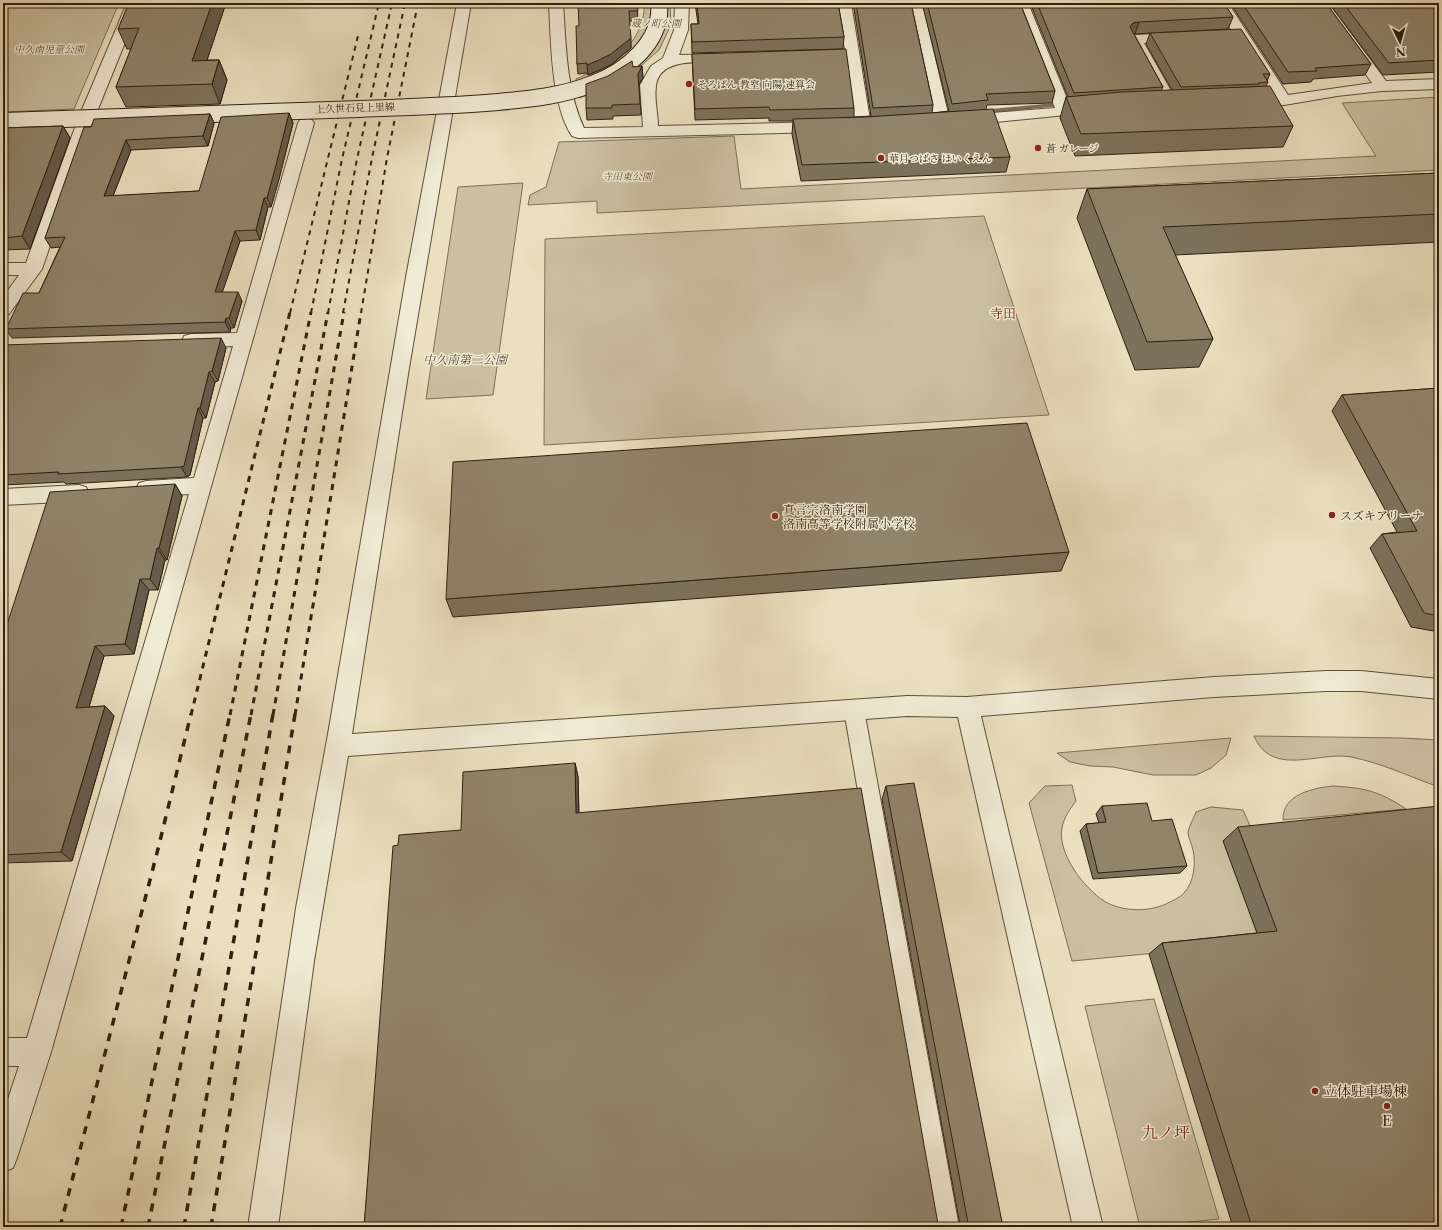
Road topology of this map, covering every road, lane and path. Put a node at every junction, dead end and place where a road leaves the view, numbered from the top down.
1 (134, 3) edge
2 (464, 3) edge
3 (556, 3) edge
4 (659, 3) edge
5 (682, 3) edge
6 (844, 3) edge
7 (915, 3) edge
8 (1021, 3) edge
9 (1221, 3) edge
10 (1321, 3) edge
11 (1240, 34) junction
12 (1225, 35) edge
13 (1195, 36) edge
14 (853, 54) junction
15 (805, 55) edge
16 (734, 58) edge
17 (670, 60) junction
18 (1439, 84) edge
19 (1382, 86) junction
20 (1284, 100) junction
21 (1234, 102) edge
22 (1186, 104) edge
23 (1107, 108) edge
24 (1064, 111) junction
25 (3, 121) edge
26 (942, 122) junction
27 (306, 123) dead end
28 (926, 123) edge
29 (879, 126) edge
30 (848, 127) junction
31 (651, 132) junction
32 (3, 268) edge
33 (33, 269) junction
34 (3, 310) edge
35 (244, 339) junction
36 (174, 341) edge
37 (202, 486) junction
38 (131, 490) edge
39 (99, 492) edge
40 (3, 497) edge
41 (1439, 689) edge
42 (967, 707) junction
43 (854, 710) junction
44 (338, 746) junction
45 (3, 1052) edge
46 (37, 1052) junction
47 (3, 1158) edge
48 (263, 1227) edge
49 (946, 1227) edge
50 (1088, 1227) edge

1 - 33 street
2 - 44 street
3 - 31 street
4 - 25 street, 上久世石見上里線, bridge
5 - 17 street
6 - 14 street
7 - 26 street
8 - 24 street
9 - 11 street
10 - 19 street
11 - 12 street
11 - 20 street
13 - 22 street
14 - 15 street
14 - 30 street
16 - 17 street
17 - 31 street
18 - 19 street
19 - 20 street
20 - 21 street
23 - 24 street
24 - 26 street
26 - 28 street
27 - 35 street
29 - 30 street
30 - 31 street
32 - 33 street
33 - 34 street
35 - 36 street
35 - 37 street
37 - 38 street
37 - 46 street
39 - 40 street
41 - 42 street
42 - 43 street
42 - 50 street
43 - 44 street
43 - 49 lane
44 - 48 street
45 - 46 street
46 - 47 street

